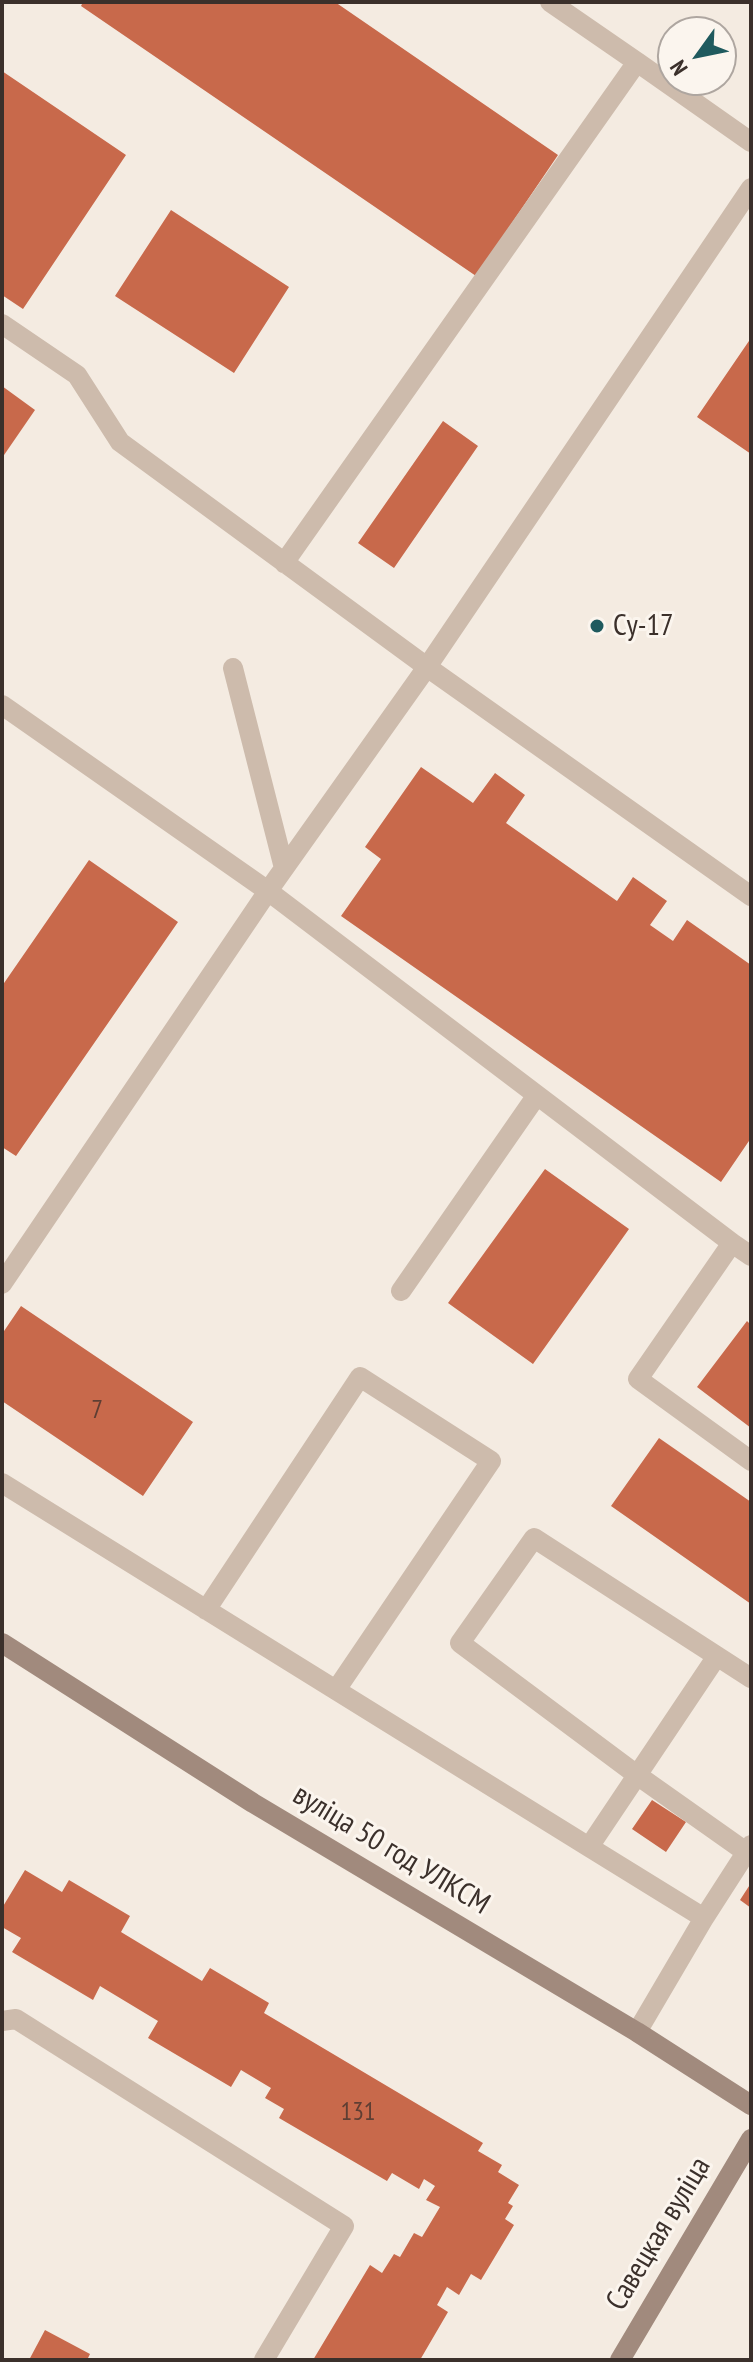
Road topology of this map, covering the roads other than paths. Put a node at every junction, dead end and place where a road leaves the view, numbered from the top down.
1 (550, 2) edge
2 (637, 62) junction
3 (751, 142) edge
4 (751, 188) edge
5 (2, 324) edge
6 (284, 563) junction
7 (427, 667) junction
8 (233, 668) dead end
9 (2, 705) edge
10 (284, 868) junction
11 (268, 891) junction
12 (751, 896) edge
13 (537, 1095) junction
14 (732, 1243) junction
15 (751, 1256) edge
16 (2, 1284) edge
17 (401, 1291) dead end
18 (751, 1461) edge
19 (2, 1483) edge
20 (206, 1610) junction
21 (2, 1643) edge
22 (717, 1656) junction
23 (751, 1678) edge
24 (336, 1690) junction
25 (637, 1775) junction
26 (589, 1847) junction
27 (749, 1849) edge
28 (704, 1918) junction
29 (2, 2021) edge
30 (637, 2032) junction
31 (751, 2105) edge
32 (751, 2139) edge
33 (264, 2360) edge
34 (620, 2360) edge

1 - 2 lane
2 - 3 lane
2 - 6 lane
4 - 7 lane
5 - 6 lane
6 - 7 lane
7 - 10 lane
7 - 12 lane
8 - 10 lane
9 - 11 lane
10 - 11 lane
11 - 13 lane
11 - 16 lane
13 - 14 lane
13 - 17 lane
14 - 15 lane
14 - 18 lane
19 - 20 lane
20 - 24 lane
20 - 24 lane
21 - 30 main road, вуліца 50 год УЛКСМ
22 - 23 lane
22 - 25 lane
22 - 25 lane
24 - 26 lane
25 - 26 lane
25 - 27 lane
26 - 28 lane
27 - 28 lane
28 - 30 lane
29 - 33 lane
30 - 31 main road, вуліца 50 год УЛКСМ
32 - 34 main road, Савецкая вуліца

